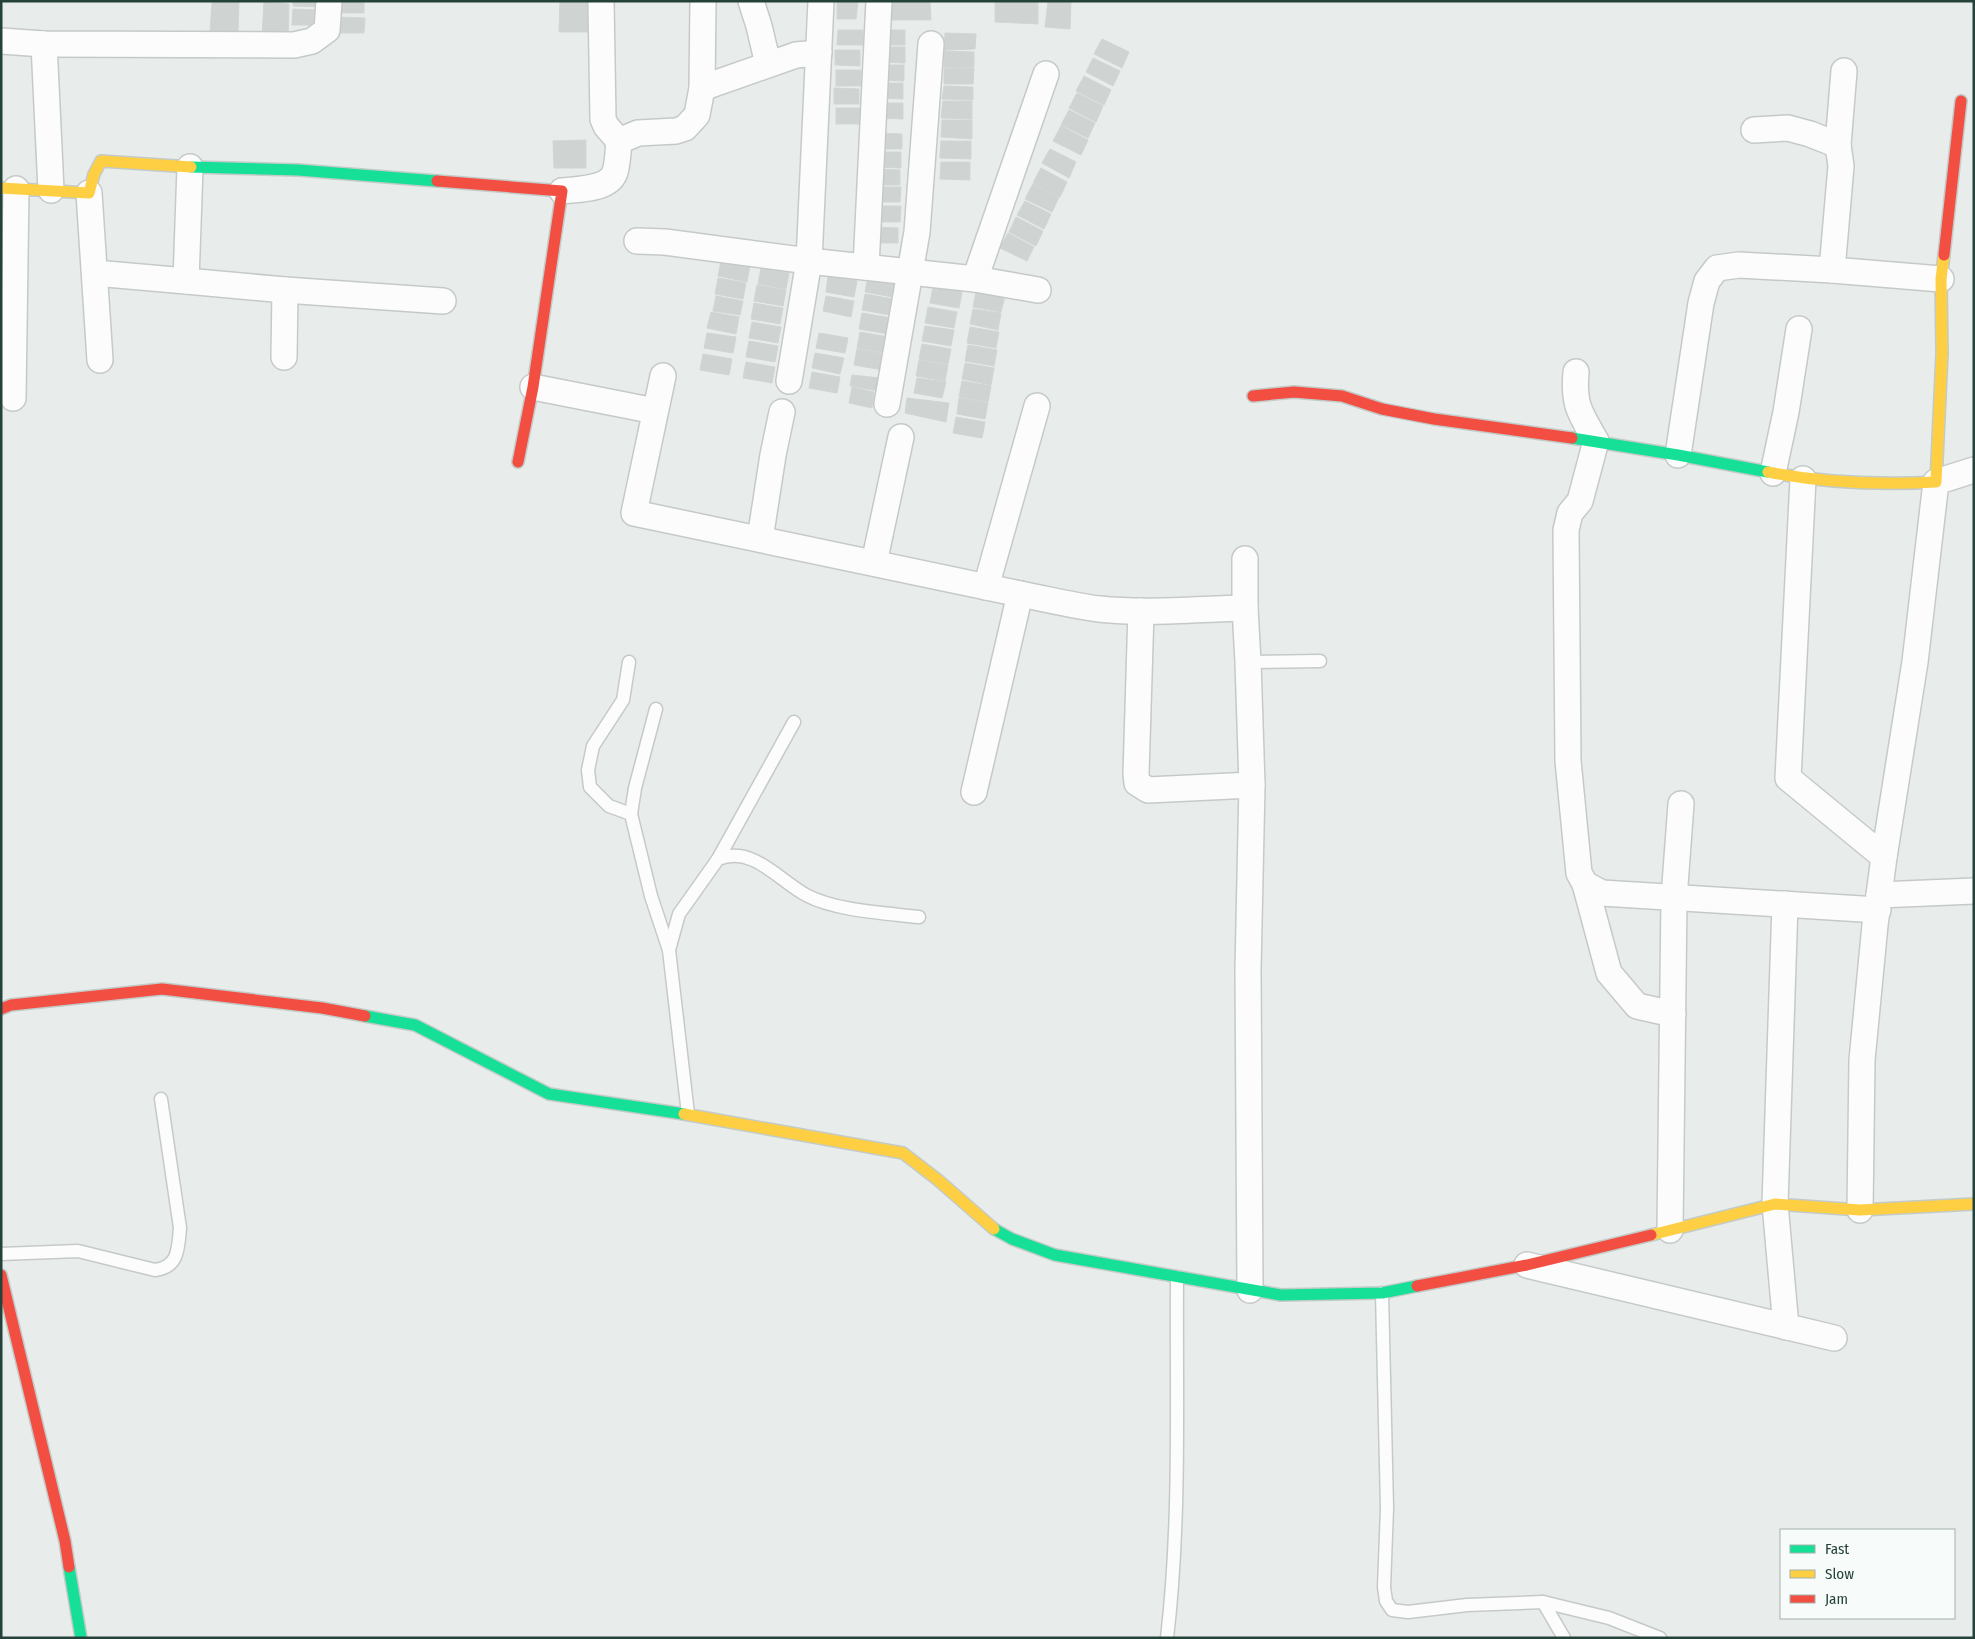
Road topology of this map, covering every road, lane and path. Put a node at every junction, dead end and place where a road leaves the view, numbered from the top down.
1 (329, 1) edge
2 (601, 1) edge
3 (703, 1) edge
4 (751, 1) edge
5 (821, 1) edge
6 (879, 1) edge
7 (1, 41) edge
8 (44, 44) junction
9 (931, 44) dead end
10 (818, 53) junction
11 (768, 64) junction
12 (1844, 71) dead end
13 (1046, 74) dead end
14 (702, 88) junction
15 (1961, 101) dead end
16 (1754, 130) dead end
17 (620, 141) junction
18 (1838, 145) junction
19 (190, 167) junction
20 (9, 188) edge
21 (52, 190) junction
22 (562, 191) junction
23 (89, 193) junction
24 (637, 241) dead end
25 (809, 261) junction
26 (866, 268) junction
27 (1832, 270) junction
28 (911, 272) junction
29 (95, 273) junction
30 (975, 279) junction
31 (1940, 279) junction
32 (186, 280) junction
33 (285, 290) junction
34 (1038, 290) dead end
35 (443, 301) dead end
36 (1799, 329) dead end
37 (284, 357) dead end
38 (100, 360) dead end
39 (1576, 372) dead end
40 (663, 376) dead end
41 (789, 380) dead end
42 (533, 387) junction
43 (1252, 396) dead end
44 (13, 398) dead end
45 (887, 404) dead end
46 (1037, 406) dead end
47 (655, 411) junction
48 (782, 412) dead end
49 (901, 437) dead end
50 (1596, 441) junction
51 (1678, 455) junction
52 (518, 462) dead end
53 (1974, 470) edge
54 (1773, 474) junction
55 (1803, 479) junction
56 (1936, 482) junction
57 (760, 539) junction
58 (1245, 559) dead end
59 (874, 563) junction
60 (986, 586) junction
61 (1020, 594) junction
62 (1245, 608) junction
63 (1141, 611) junction
64 (1320, 661) dead end
65 (629, 662) dead end
66 (1248, 662) junction
67 (656, 709) dead end
68 (794, 722) dead end
69 (1252, 785) junction
70 (974, 792) dead end
71 (1681, 804) dead end
72 (631, 814) junction
73 (1884, 857) junction
74 (718, 859) junction
75 (1585, 884) junction
76 (1974, 891) edge
77 (1674, 898) junction
78 (1878, 902) junction
79 (1785, 904) junction
80 (919, 917) dead end
81 (669, 950) junction
82 (1, 1009) edge
83 (1672, 1014) junction
84 (161, 1098) dead end
85 (688, 1114) junction
86 (1775, 1204) junction
87 (1974, 1204) edge
88 (1860, 1210) junction
89 (1670, 1230) junction
90 (1, 1254) edge
91 (1527, 1265) junction
92 (1, 1275) edge
93 (1177, 1277) junction
94 (1250, 1290) junction
95 (1382, 1293) junction
96 (1786, 1327) junction
97 (7, 1328) edge
98 (1834, 1338) dead end
99 (1543, 1602) junction
100 (81, 1638) edge
101 (1168, 1638) edge
102 (1564, 1638) edge
103 (1660, 1638) edge

1 - 8 street
2 - 17 street
3 - 14 street
4 - 11 street
5 - 10 street
6 - 26 street
7 - 8 street
8 - 21 street
9 - 28 street
10 - 11 street
10 - 25 street
11 - 14 street
12 - 18 street
13 - 30 street
14 - 17 street
15 - 31 street
16 - 18 street
17 - 22 street
18 - 27 street
19 - 22 street
19 - 23 street
19 - 32 street
20 - 21 street
20 - 44 street
21 - 23 street
22 - 42 street
23 - 29 street
24 - 25 street
25 - 26 street
25 - 41 street
26 - 28 street
27 - 31 street
27 - 51 street
28 - 30 street
28 - 45 street
29 - 32 street
29 - 38 street
30 - 34 street
31 - 56 street
32 - 33 street
33 - 35 street
33 - 37 street
36 - 54 street
39 - 50 street
40 - 47 street
42 - 47 street
42 - 52 street
43 - 50 street
46 - 60 street
47 - 57 street
48 - 57 street
49 - 59 street
50 - 51 street
50 - 75 street
51 - 54 street
53 - 56 street
54 - 55 street
55 - 56 street
55 - 73 street
56 - 73 street
57 - 59 street
58 - 62 street
59 - 60 street
60 - 61 street
61 - 63 street
61 - 70 street
62 - 63 street
62 - 66 street
63 - 69 street
64 - 66 lane
65 - 72 lane
66 - 69 street
67 - 72 lane
68 - 74 lane
69 - 94 street
71 - 77 street
72 - 81 lane
73 - 78 street
74 - 80 lane
74 - 81 lane
75 - 77 street
75 - 83 street
76 - 78 street
77 - 79 street
77 - 83 street
78 - 79 street
78 - 88 street
79 - 86 street
81 - 85 lane
82 - 85 street
83 - 89 street
84 - 90 lane
85 - 93 street
86 - 88 street
86 - 89 street
86 - 96 street
87 - 88 street
89 - 91 street
91 - 95 street
91 - 96 street
92 - 97 street
93 - 94 street
93 - 101 lane
94 - 95 street
95 - 99 lane
96 - 98 street
97 - 100 street
99 - 102 lane
99 - 103 lane

